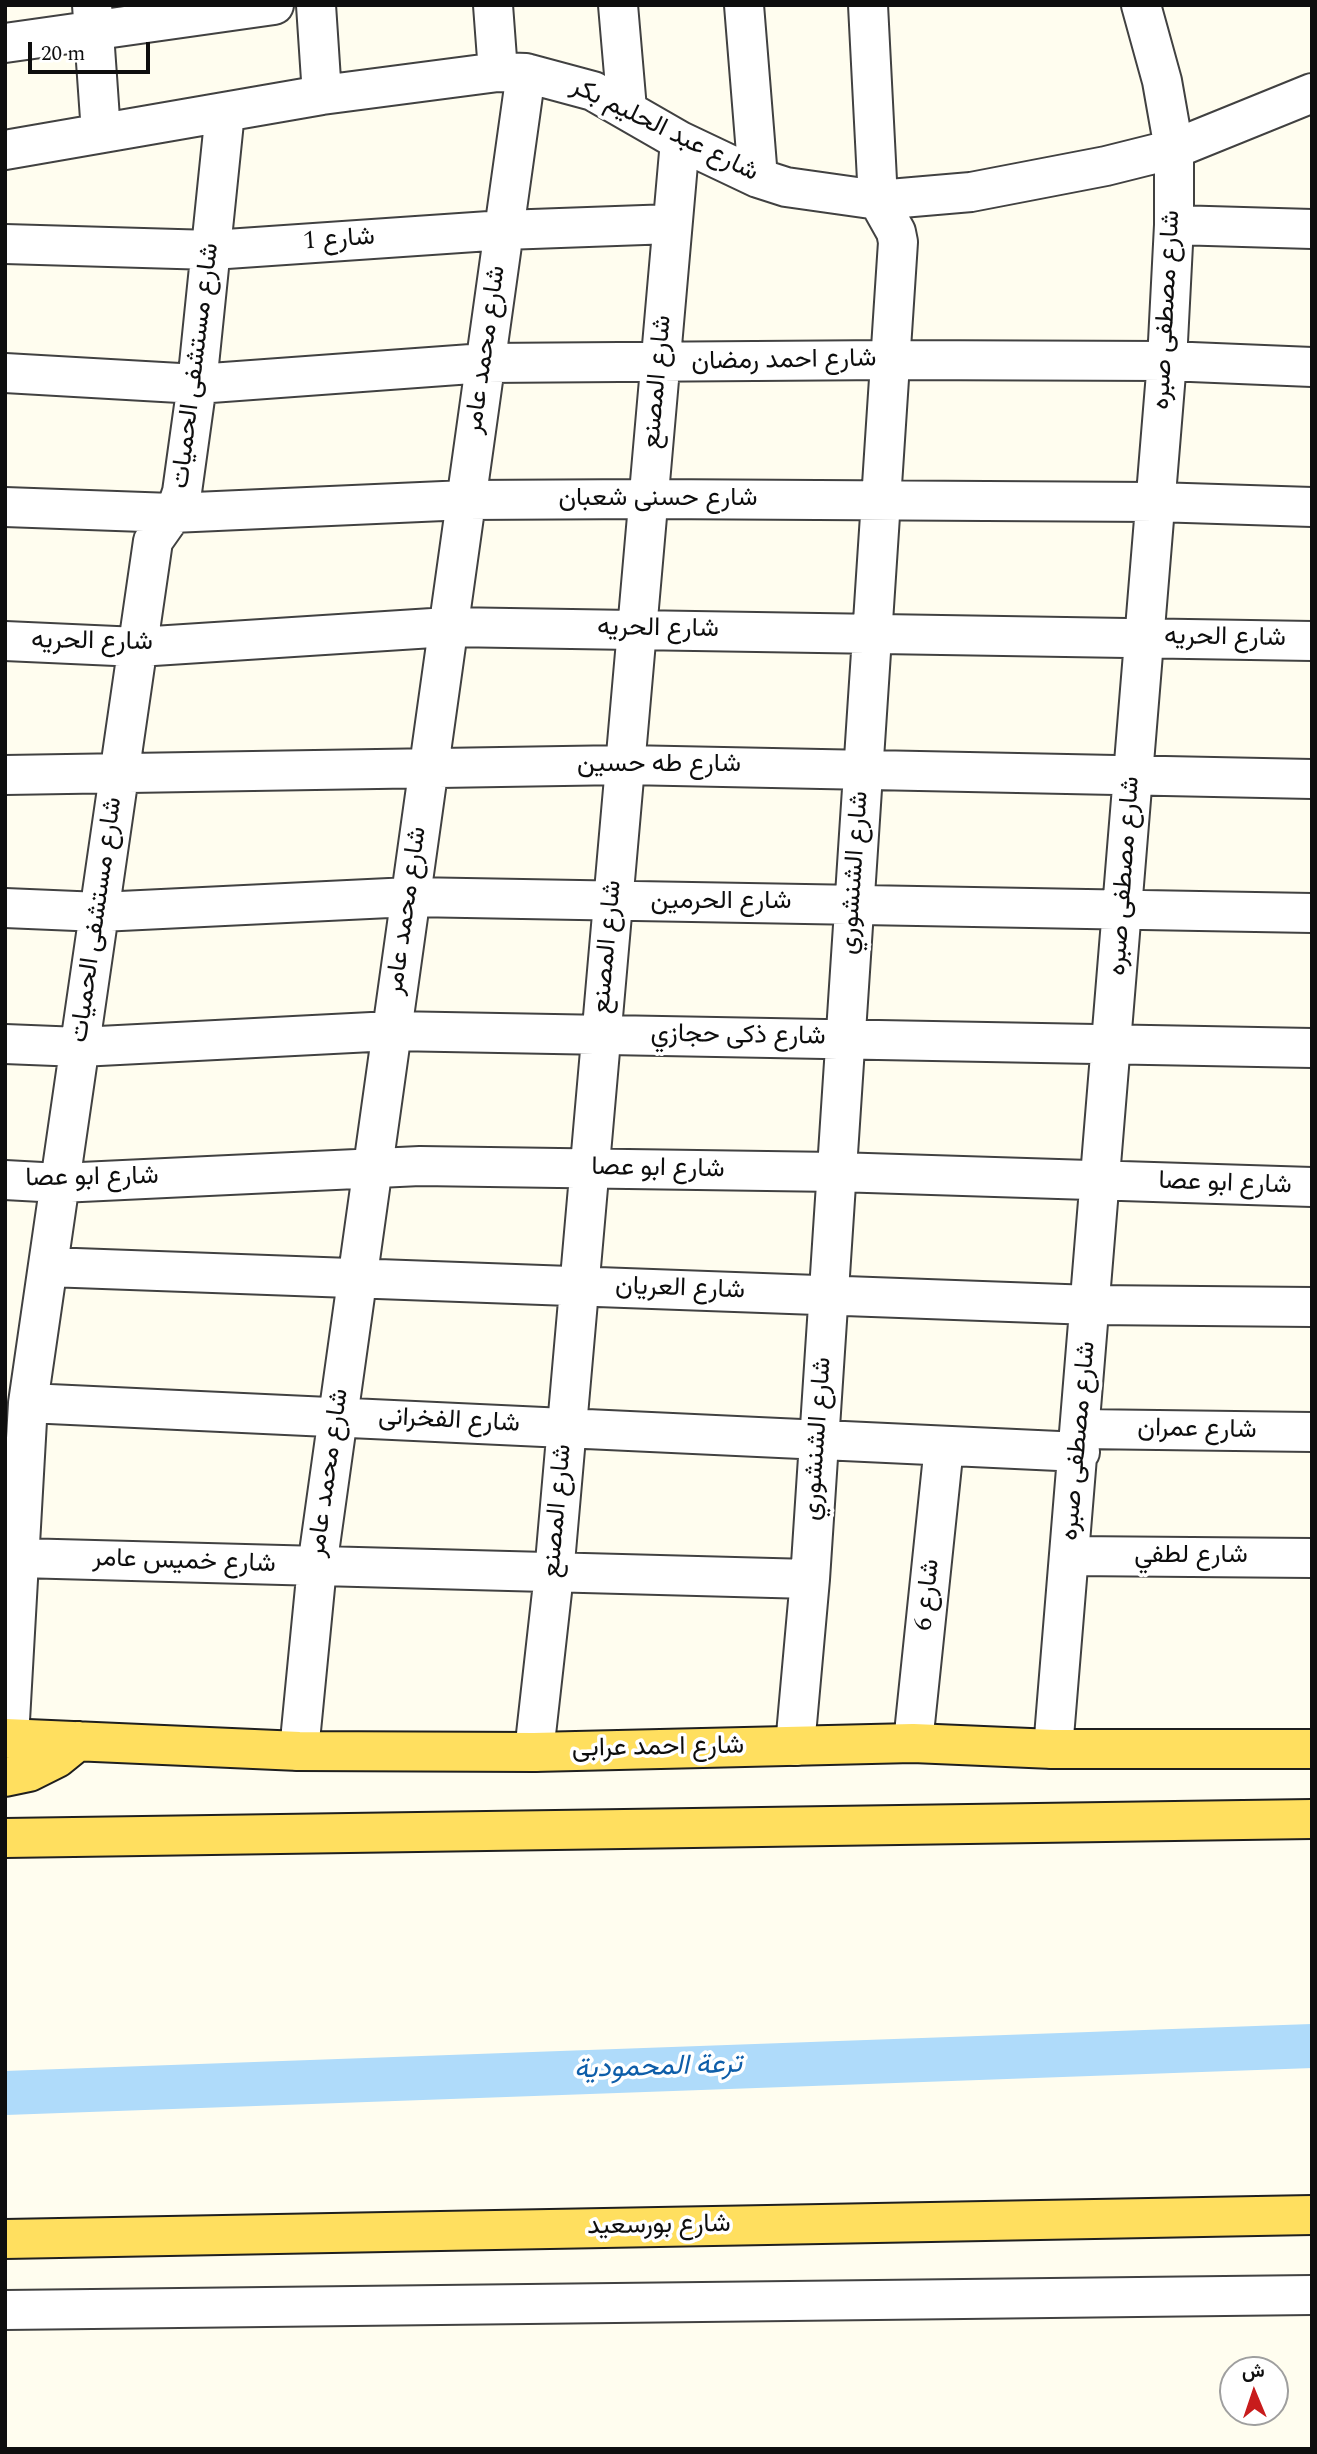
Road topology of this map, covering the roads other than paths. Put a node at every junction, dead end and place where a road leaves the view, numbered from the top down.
1 (274, 5) edge
2 (316, 5) edge
3 (493, 5) edge
4 (618, 5) edge
5 (744, 5) edge
6 (868, 5) edge
7 (1141, 5) edge
8 (93, 18) edge
9 (5, 43) edge
10 (512, 73) junction
11 (1312, 93) edge
12 (322, 95) junction
13 (627, 108) junction
14 (225, 112) junction
15 (101, 133) junction
16 (680, 141) junction
17 (1174, 149) junction
18 (5, 150) edge
19 (758, 178) junction
20 (878, 200) junction
21 (672, 224) junction
22 (1174, 225) junction
23 (1312, 229) edge
24 (504, 230) junction
25 (5, 244) edge
26 (212, 250) junction
27 (890, 360) junction
28 (1167, 361) junction
29 (485, 363) junction
30 (660, 363) junction
31 (1312, 367) edge
32 (5, 373) edge
33 (197, 384) junction
34 (649, 499) junction
35 (466, 500) junction
36 (880, 502) junction
37 (1155, 502) junction
38 (1312, 506) edge
39 (5, 507) edge
40 (172, 513) junction
41 (448, 626) junction
42 (637, 629) junction
43 (872, 636) junction
44 (1145, 638) junction
45 (5, 641) edge
46 (1312, 641) edge
47 (138, 647) junction
48 (625, 765) junction
49 (429, 768) junction
50 (863, 768) junction
51 (120, 773) junction
52 (5, 775) edge
53 (1133, 775) junction
54 (1312, 779) edge
55 (410, 897) junction
56 (613, 902) junction
57 (854, 904) junction
58 (5, 908) edge
59 (1123, 910) junction
60 (100, 912) junction
61 (1312, 913) edge
62 (391, 1031) junction
63 (602, 1035) junction
64 (845, 1040) junction
65 (5, 1044) edge
66 (1112, 1044) junction
67 (80, 1047) junction
68 (1312, 1048) edge
69 (373, 1167) junction
70 (590, 1169) junction
71 (836, 1172) junction
72 (5, 1180) edge
73 (1101, 1181) junction
74 (60, 1183) junction
75 (1312, 1188) edge
76 (48, 1268) junction
77 (357, 1281) junction
78 (579, 1286) junction
79 (828, 1296) junction
80 (1092, 1305) junction
81 (1312, 1307) edge
82 (28, 1403) junction
83 (337, 1417) junction
84 (567, 1428) junction
85 (1312, 1432) edge
86 (819, 1440) junction
87 (1081, 1441) junction
88 (944, 1446) junction
89 (1071, 1556) junction
90 (19, 1558) junction
91 (1312, 1558) edge
92 (317, 1567) junction
93 (554, 1574) junction
94 (810, 1578) junction
95 (7, 1738) edge
96 (78, 1741) junction
97 (913, 1744) junction
98 (795, 1746) junction
99 (1053, 1749) junction
100 (1312, 1749) edge
101 (299, 1751) junction
102 (534, 1752) junction
103 (5, 1777) edge
104 (1312, 1819) edge
105 (5, 1838) edge
106 (1312, 2215) edge
107 (5, 2238) edge
108 (1312, 2295) edge
109 (5, 2310) edge

1 - 8 street
2 - 12 street
3 - 10 street, شارع محمد عامر
4 - 13 street
5 - 19 street
6 - 20 street, شارع الشنشوري
7 - 17 street, شارع مصطفى صبره
8 - 9 street
8 - 15 street
10 - 12 street, شارع عبد الحليم بكر
10 - 13 street, شارع عبد الحليم بكر
10 - 24 street, شارع محمد عامر
11 - 17 street, شارع عبد الحليم بكر
12 - 14 street, شارع عبد الحليم بكر
13 - 16 street, شارع عبد الحليم بكر
14 - 15 street, شارع عبد الحليم بكر
14 - 26 street, شارع مستشفى الحميات
15 - 18 street, شارع عبد الحليم بكر
16 - 19 street, شارع عبد الحليم بكر
16 - 21 street, شارع المصنع
17 - 20 street, شارع عبد الحليم بكر
17 - 22 street, شارع مصطفى صبره
19 - 20 street, شارع عبد الحليم بكر
20 - 27 street, شارع الشنشوري
21 - 24 street, شارع 1
21 - 30 street, شارع المصنع
22 - 23 street
22 - 28 street, شارع مصطفى صبره
24 - 26 street, شارع 1
24 - 29 street, شارع محمد عامر
25 - 26 street, شارع 1
26 - 33 street, شارع مستشفى الحميات
27 - 28 street, شارع احمد رمضان
27 - 30 street, شارع احمد رمضان
27 - 36 street, شارع الشنشوري
28 - 31 street, شارع احمد رمضان
28 - 37 street, شارع مصطفى صبره
29 - 30 street, شارع احمد رمضان
29 - 33 street, شارع احمد رمضان
29 - 35 street, شارع محمد عامر
30 - 34 street, شارع المصنع
32 - 33 street, شارع احمد رمضان
33 - 40 street, شارع مستشفى الحميات
34 - 35 street, شارع حسنى شعبان
34 - 36 street, شارع حسنى شعبان
34 - 42 street, شارع المصنع
35 - 40 street, شارع حسنى شعبان
35 - 41 street, شارع محمد عامر
36 - 37 street, شارع حسنى شعبان
36 - 43 street, شارع الشنشوري
37 - 38 street, شارع حسنى شعبان
37 - 44 street, شارع مصطفى صبره
39 - 40 street, شارع حسنى شعبان
40 - 47 street, شارع مستشفى الحميات
41 - 42 street, شارع الحريه
41 - 47 street, شارع الحريه
41 - 49 street, شارع محمد عامر
42 - 43 street, شارع الحريه
42 - 48 street, شارع المصنع
43 - 44 street, شارع الحريه
43 - 50 street, شارع الشنشوري
44 - 46 street, شارع الحريه
44 - 53 street, شارع مصطفى صبره
45 - 47 street, شارع الحريه
47 - 51 street, شارع مستشفى الحميات
48 - 49 street, شارع طه حسين
48 - 50 street, شارع طه حسين
48 - 56 street, شارع المصنع
49 - 51 street, شارع طه حسين
49 - 55 street, شارع محمد عامر
50 - 53 street, شارع طه حسين
50 - 57 street, شارع الشنشوري
51 - 52 street, شارع طه حسين
51 - 60 street, شارع مستشفى الحميات
53 - 54 street, شارع طه حسين
53 - 59 street, شارع مصطفى صبره
55 - 56 street, شارع الحرمين
55 - 60 street, شارع الحرمين
55 - 62 street, شارع محمد عامر
56 - 57 street, شارع الحرمين
56 - 63 street, شارع المصنع
57 - 59 street, شارع الحرمين
57 - 64 street, شارع الشنشوري
58 - 60 street, شارع الحرمين
59 - 61 street, شارع الحرمين
59 - 66 street, شارع مصطفى صبره
60 - 67 street, شارع مستشفى الحميات
62 - 63 street, شارع ذكى حجازي
62 - 67 street, شارع ذكى حجازي
62 - 69 street, شارع محمد عامر
63 - 64 street, شارع ذكى حجازي
63 - 70 street, شارع المصنع
64 - 66 street, شارع ذكى حجازي
64 - 71 street, شارع الشنشوري
65 - 67 street, شارع ذكى حجازي
66 - 68 street, شارع ذكى حجازي
66 - 73 street, شارع مصطفى صبره
67 - 74 street, شارع مستشفى الحميات
69 - 70 street, شارع ابو عصا
69 - 74 street, شارع ابو عصا
69 - 77 street, شارع محمد عامر
70 - 71 street, شارع ابو عصا
70 - 78 street, شارع المصنع
71 - 73 street, شارع ابو عصا
71 - 79 street, شارع الشنشوري
72 - 74 street, شارع ابو عصا
73 - 75 street, شارع ابو عصا
73 - 80 street, شارع مصطفى صبره
74 - 76 street, شارع مستشفى الحميات
76 - 77 street, شارع العريان
76 - 82 street, شارع مستشفى الحميات
77 - 78 street, شارع العريان
77 - 83 street, شارع محمد عامر
78 - 79 street, شارع العريان
78 - 84 street, شارع المصنع
79 - 80 street, شارع العريان
79 - 86 street, شارع الشنشوري
80 - 81 street, شارع العريان
80 - 87 street, شارع مصطفى صبره
82 - 83 street, شارع الفخرانى
82 - 90 street, شارع مستشفى الحميات
83 - 84 street, شارع الفخرانى
83 - 92 street, شارع محمد عامر
84 - 86 street, شارع الفخرانى
84 - 93 street, شارع المصنع
85 - 87 street, شارع عمران
86 - 88 street, شارع الفخرانى
86 - 94 street, شارع الشنشوري
87 - 88 street, شارع الفخرانى
87 - 89 street, شارع مصطفى صبره
88 - 97 street, شارع 6
89 - 91 street, شارع لطفي
89 - 99 street, شارع مصطفى صبره
90 - 92 street, شارع خميس عامر
90 - 95 street, شارع مستشفى الحميات
92 - 93 street, شارع خميس عامر
92 - 101 street, شارع محمد عامر
93 - 94 street, شارع خميس عامر
93 - 102 street, شارع المصنع
94 - 98 street, شارع الشنشوري
95 - 96 main road, شارع احمد عرابى
96 - 101 main road, شارع احمد عرابى
96 - 103 main road
97 - 98 main road, شارع احمد عرابى
97 - 99 main road, شارع احمد عرابى
98 - 102 main road, شارع احمد عرابى
99 - 100 main road, شارع احمد عرابى
101 - 102 main road, شارع احمد عرابى
104 - 105 main road
106 - 107 main road, شارع بورسعيد
108 - 109 street

